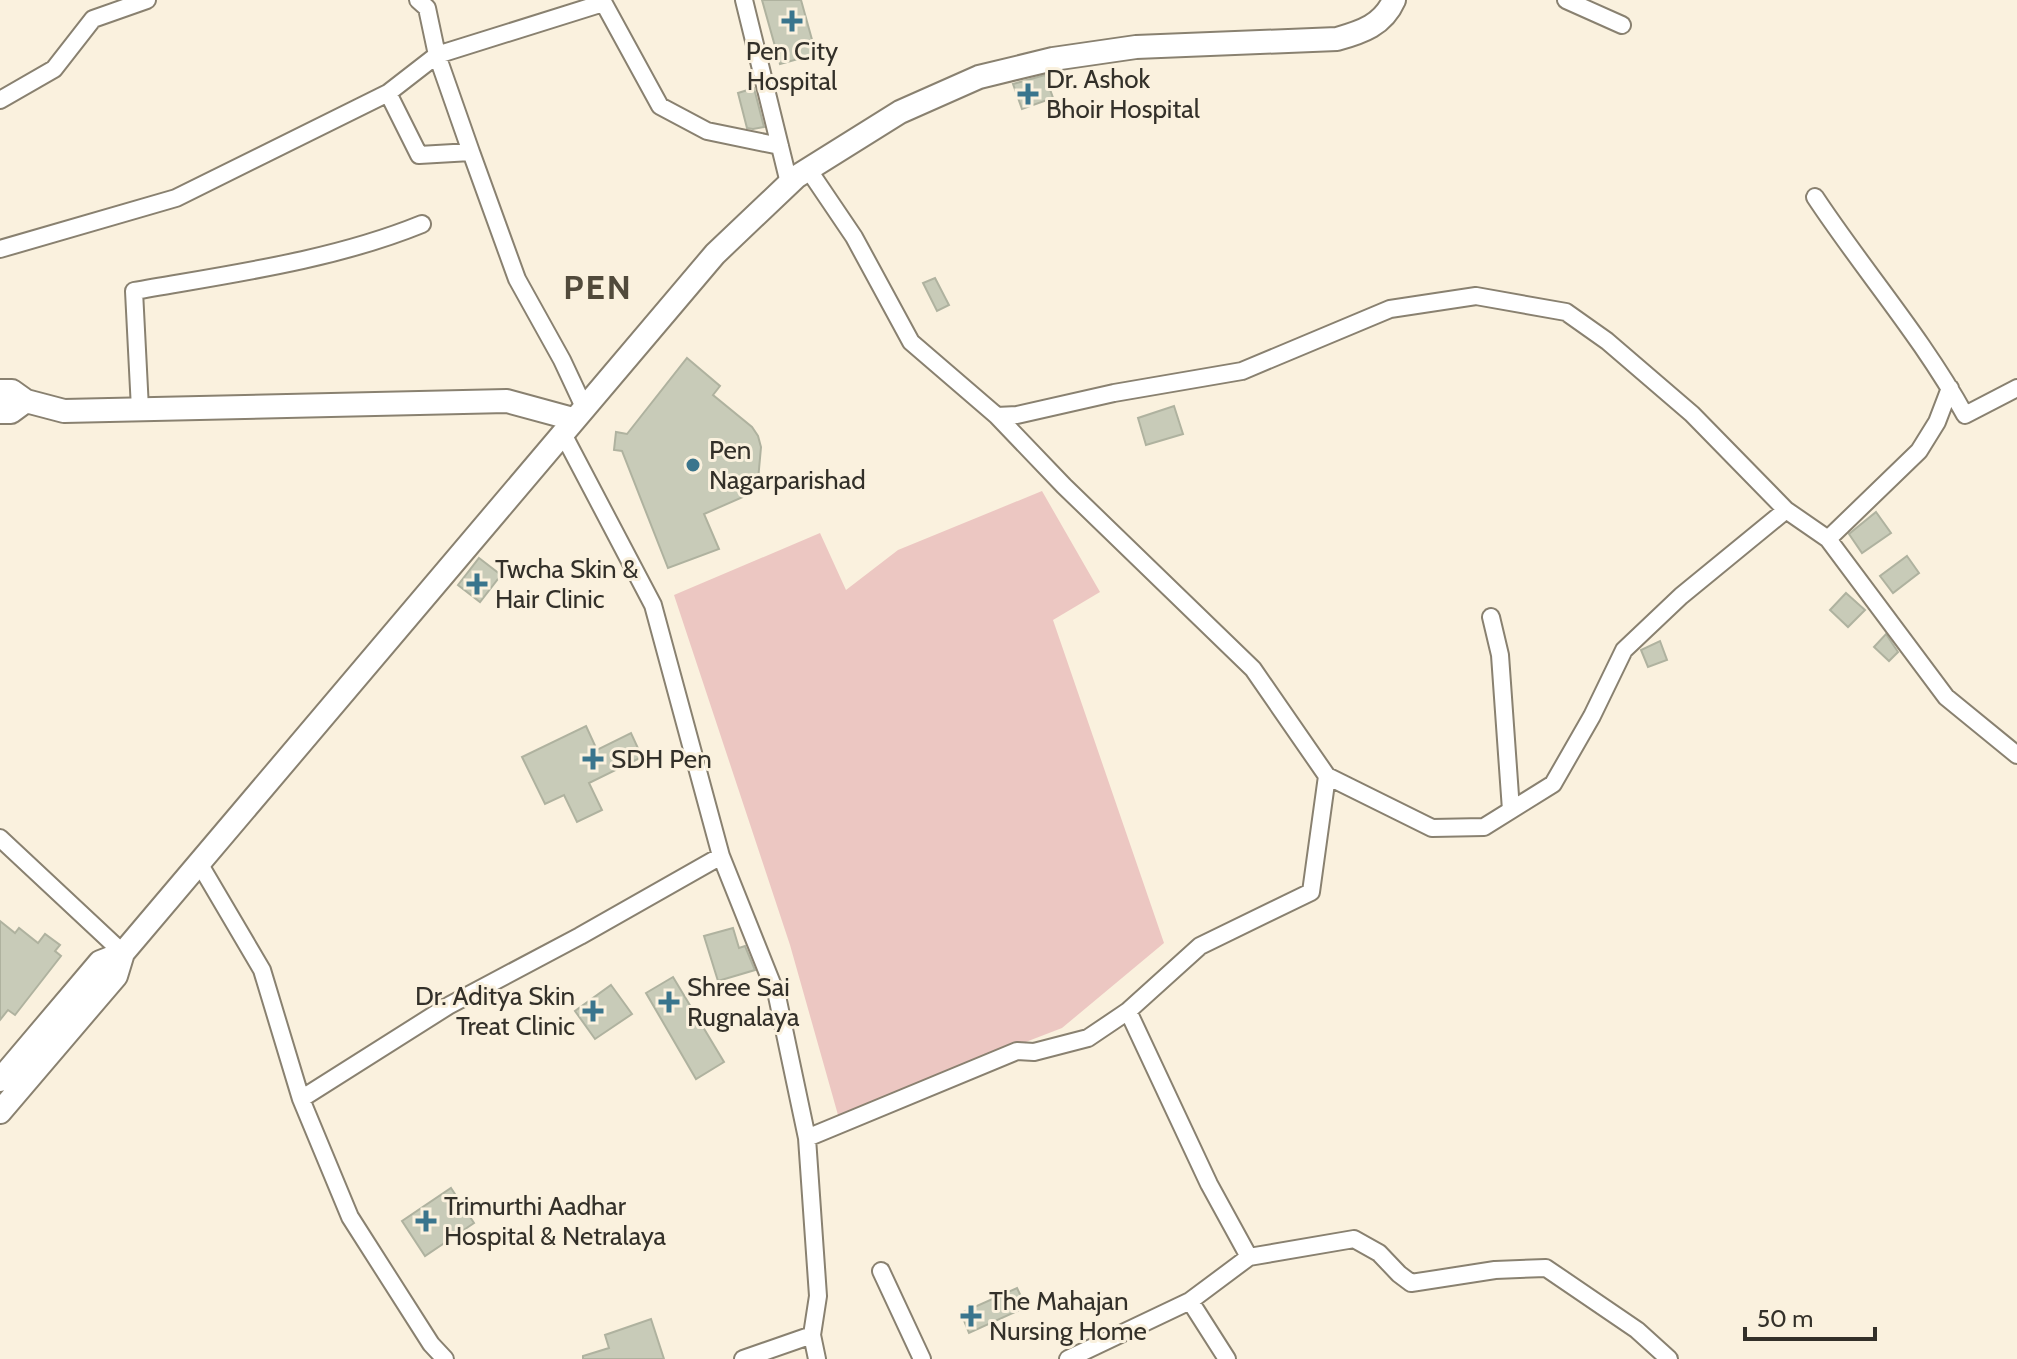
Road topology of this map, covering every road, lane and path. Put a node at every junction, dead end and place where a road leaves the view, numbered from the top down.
1 (147, 0) edge
2 (418, 0) edge
3 (744, 0) edge
4 (1394, 0) edge
5 (1566, 0) edge
6 (602, 1) edge
7 (1622, 25) dead end
8 (437, 55) junction
9 (388, 93) junction
10 (0, 100) edge
11 (780, 146) junction
12 (471, 152) junction
13 (808, 169) junction
14 (789, 183) junction
15 (1815, 197) dead end
16 (422, 224) dead end
17 (0, 249) edge
18 (1950, 388) junction
19 (2017, 388) edge
20 (0, 391) edge
21 (26, 401) junction
22 (140, 409) junction
23 (0, 412) edge
24 (997, 416) junction
25 (573, 419) junction
26 (1786, 510) junction
27 (1828, 539) junction
28 (1491, 617) dead end
29 (2017, 755) edge
30 (1327, 776) junction
31 (1511, 810) junction
32 (0, 838) edge
33 (721, 856) junction
34 (199, 863) junction
35 (123, 953) junction
36 (1128, 1011) junction
37 (0, 1080) edge
38 (301, 1099) junction
39 (0, 1112) edge
40 (807, 1138) junction
41 (1249, 1257) junction
42 (881, 1271) dead end
43 (1190, 1301) junction
44 (812, 1335) junction
45 (445, 1359) edge
46 (743, 1359) edge
47 (817, 1359) edge
48 (922, 1359) edge
49 (1068, 1359) edge
50 (1227, 1359) edge
51 (1669, 1359) edge

1 - 10 street
2 - 8 street
3 - 11 street
4 - 13 main road
5 - 7 street
6 - 8 street
6 - 11 street
8 - 9 street
8 - 12 street
9 - 12 street
9 - 17 street
11 - 14 street
12 - 25 street
13 - 14 main road
13 - 24 street
14 - 25 main road
15 - 18 street
16 - 22 street
18 - 19 street
18 - 27 street
20 - 21 main road
21 - 22 main road
21 - 23 main road
22 - 25 main road
24 - 26 street
24 - 30 street
25 - 33 street
25 - 34 main road
26 - 27 street
26 - 31 street
27 - 29 street
28 - 31 street
30 - 31 street
30 - 36 street
32 - 35 street
33 - 38 street
33 - 40 street
34 - 35 main road
34 - 38 street
35 - 37 main road
35 - 39 main road
36 - 40 street
36 - 41 street
38 - 45 street
40 - 44 street
41 - 43 street
41 - 51 street
42 - 48 street
43 - 49 street
43 - 50 street
44 - 46 street
44 - 47 street

